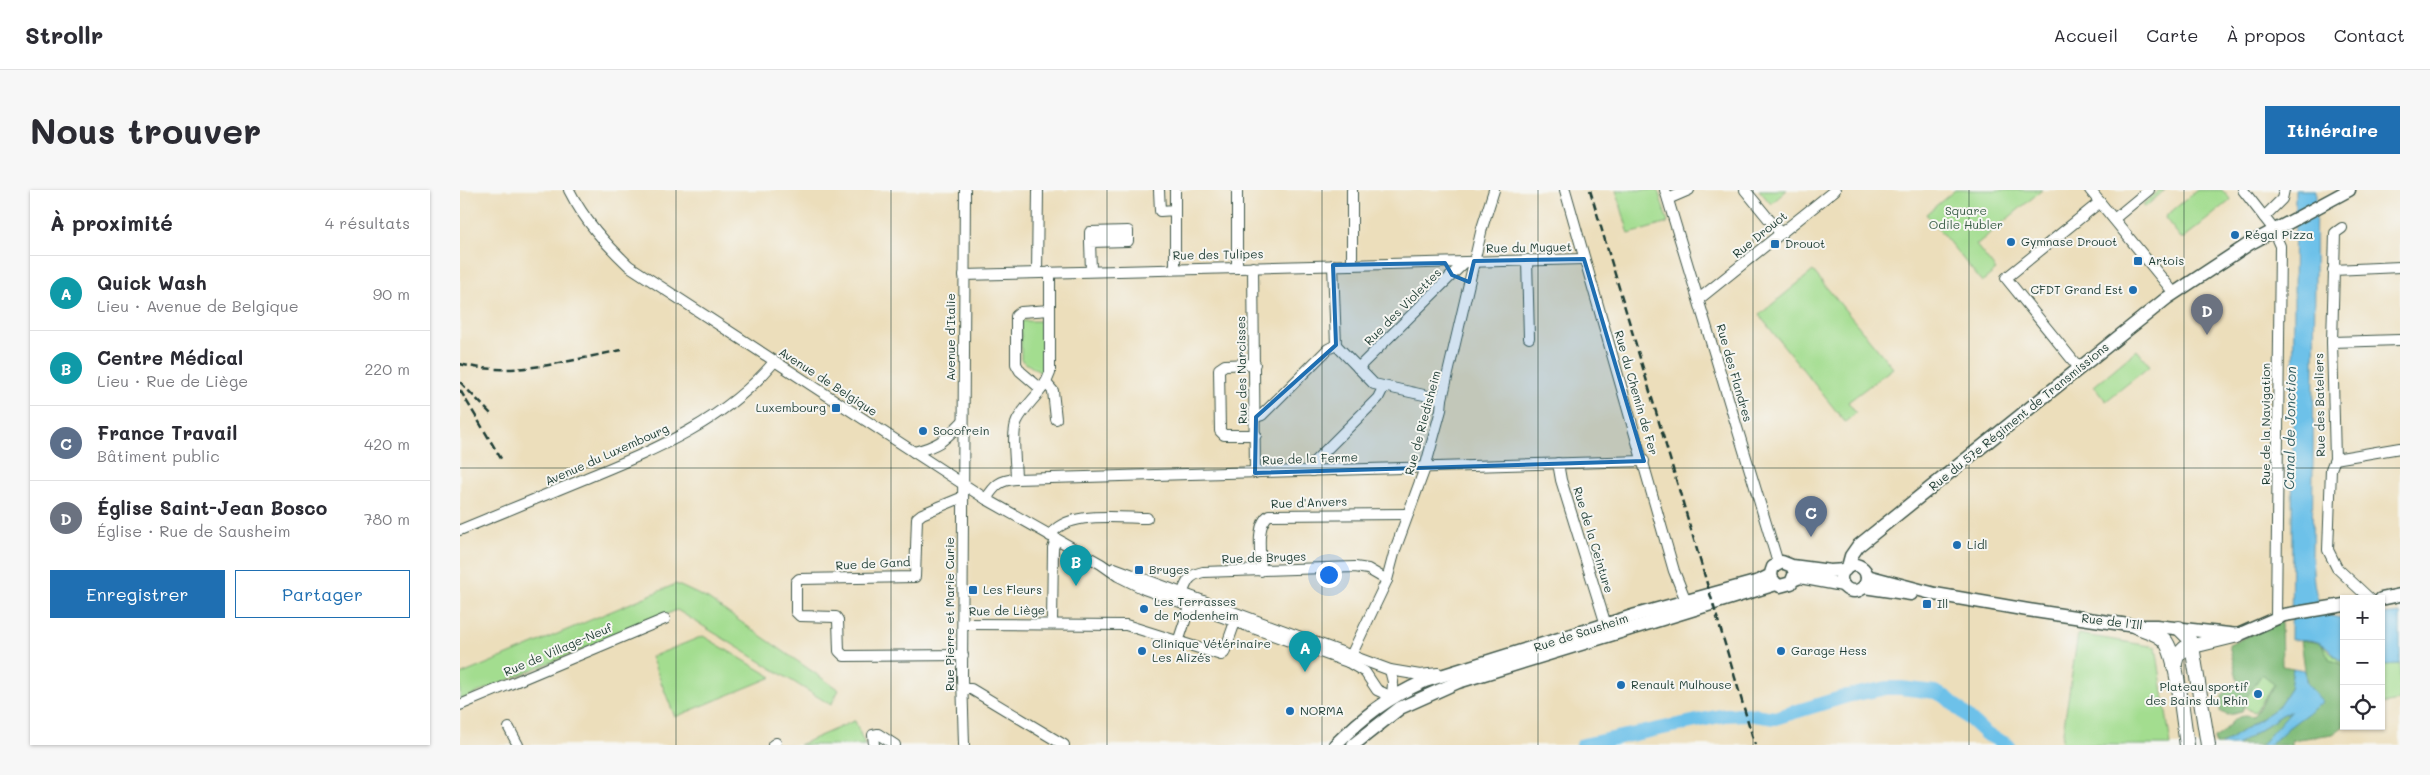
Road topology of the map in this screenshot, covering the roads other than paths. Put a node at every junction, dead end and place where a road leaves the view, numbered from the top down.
1 (569, 190) edge
2 (965, 190) edge
3 (1038, 190) edge
4 (1159, 190) edge
5 (1175, 190) edge
6 (1237, 190) edge
7 (1352, 190) edge
8 (1494, 190) edge
9 (1565, 190) edge
10 (1689, 190) edge
11 (1745, 190) edge
12 (1835, 190) edge
13 (2090, 190) edge
14 (2149, 190) edge
15 (2243, 190) edge
16 (2284, 190) edge
17 (2338, 190) edge
18 (2349, 190) edge
19 (1666, 195) edge
20 (2325, 200) junction
21 (2100, 202) junction
22 (1175, 210) junction
23 (2114, 219) junction
24 (2270, 225) junction
25 (2342, 228) dead end
26 (1781, 234) junction
27 (1090, 242) dead end
28 (1584, 259) junction
29 (1528, 260) junction
30 (1469, 262) junction
31 (1444, 263) junction
32 (1333, 265) junction
33 (1352, 265) junction
34 (1237, 267) junction
35 (1254, 267) junction
36 (2400, 268) edge
37 (1175, 269) junction
38 (1091, 270) junction
39 (2333, 270) junction
40 (1037, 272) junction
41 (1050, 272) junction
42 (964, 275) junction
43 (1452, 275) junction
44 (1469, 282) junction
45 (2174, 293) junction
46 (1699, 299) junction
47 (1050, 310) junction
48 (1529, 338) dead end
49 (2400, 340) edge
50 (2332, 342) junction
51 (1336, 346) junction
52 (774, 362) junction
53 (1255, 364) junction
54 (1358, 368) junction
55 (2080, 368) junction
56 (1044, 386) junction
57 (1383, 388) junction
58 (1442, 399) junction
59 (1256, 417) junction
60 (1056, 419) dead end
61 (963, 421) junction
62 (1256, 435) junction
63 (2400, 448) edge
64 (914, 452) junction
65 (2335, 459) junction
66 (1644, 461) junction
67 (1558, 463) junction
68 (1425, 468) junction
69 (1312, 471) junction
70 (1255, 473) junction
71 (1016, 479) junction
72 (964, 484) junction
73 (963, 497) junction
74 (986, 498) junction
75 (1408, 514) junction
76 (1147, 518) dead end
77 (460, 530) edge
78 (1053, 538) junction
79 (1778, 563) junction
80 (1101, 564) junction
81 (1792, 566) junction
82 (1261, 571) junction
83 (1856, 573) junction
84 (1774, 579) junction
85 (1387, 580) junction
86 (1793, 580) junction
87 (1843, 585) junction
88 (1182, 594) junction
89 (2366, 595) edge
90 (2400, 596) edge
91 (2385, 598) edge
92 (1192, 602) junction
93 (1687, 605) junction
94 (2340, 606) edge
95 (2281, 616) junction
96 (665, 619) dead end
97 (1235, 622) junction
98 (1052, 623) junction
99 (963, 624) junction
100 (2135, 626) junction
101 (2179, 628) junction
102 (1608, 629) junction
103 (2238, 636) junction
104 (1178, 642) junction
105 (2192, 646) junction
106 (963, 655) junction
107 (1350, 658) junction
108 (2174, 667) junction
109 (1390, 670) junction
110 (1452, 672) junction
111 (963, 689) junction
112 (1392, 696) junction
113 (460, 705) edge
114 (1400, 708) junction
115 (509, 728) dead end
116 (518, 745) edge
117 (874, 745) edge
118 (895, 745) edge
119 (964, 745) edge
120 (1064, 745) edge
121 (1335, 745) edge
122 (1353, 745) edge
123 (2186, 745) edge
124 (2208, 745) edge

1 - 52 street, Avenue de Belgique
2 - 42 street, Avenue d'Italie
3 - 40 street
4 - 22 street
5 - 22 street
6 - 34 street
7 - 33 street
8 - 30 street, Rue de Riedisheim
9 - 28 street, Rue du Chemin de Fer
10 - 19 street
11 - 26 street
12 - 26 street, Rue Drouot
13 - 21 street
14 - 23 street
15 - 24 street
16 - 24 street
17 - 20 main road
18 - 20 main road
19 - 46 street, Rue des Flandres
20 - 24 main road
21 - 23 street
21 - 55 street
22 - 37 street
23 - 45 street
24 - 45 main road
24 - 95 street, Rue de la Navigation
25 - 39 street, Rue des Bateliers
26 - 46 street, Rue Drouot
27 - 38 street
28 - 29 street, Rue du Muguet
28 - 66 street, Rue du Chemin de Fer
29 - 30 street, Rue du Muguet
29 - 48 street
30 - 31 street, Rue des Tulipes
30 - 43 street, Rue des Violettes
30 - 44 street, Rue de Riedisheim
31 - 33 street, Rue des Tulipes
31 - 43 street
32 - 33 street, Rue des Tulipes
32 - 35 street, Rue des Tulipes
32 - 51 street
34 - 35 street, Rue des Tulipes
34 - 37 street, Rue des Tulipes
35 - 53 street, Rue des Narcisses
36 - 39 street
37 - 38 street, Rue des Tulipes
38 - 41 street, Rue des Tulipes
39 - 50 street, Rue des Bateliers
40 - 41 street, Rue des Tulipes
40 - 42 street, Rue des Tulipes
41 - 47 street
42 - 61 street, Avenue d'Italie
43 - 44 street
43 - 54 street, Rue des Violettes
44 - 58 street, Rue de Riedisheim
45 - 55 main road, Rue du 57e Régiment de Transmissions
46 - 79 street, Rue des Flandres
47 - 56 street
47 - 56 street
49 - 50 street
50 - 65 street, Rue des Bateliers
51 - 54 street
51 - 59 street
52 - 64 street, Avenue de Belgique
52 - 77 street, Avenue du Luxembourg
53 - 59 street, Rue des Narcisses
53 - 62 street
54 - 57 street
55 - 83 main road, Rue du 57e Régiment de Transmissions
56 - 60 street
56 - 71 street
57 - 58 street
57 - 69 street
58 - 68 street, Rue de Riedisheim
59 - 62 street, Rue des Narcisses
61 - 64 street
61 - 72 street, Avenue d'Italie
62 - 70 street, Rue des Narcisses
63 - 65 street
64 - 72 street, Avenue de Belgique
65 - 89 street, Rue des Bateliers
66 - 67 street, Rue de la Ferme
66 - 93 street, Rue du Chemin de Fer
67 - 68 street, Rue de la Ferme
67 - 102 street, Rue de la Ceinture
68 - 69 street, Rue de la Ferme
68 - 75 street, Rue de Riedisheim
69 - 70 street, Rue de la Ferme
70 - 71 street, Rue de la Ferme
71 - 74 street, Rue de la Ferme
72 - 73 street, Rue Pierre et Marie Curie
72 - 74 street, Avenue de Belgique
73 - 99 street, Rue Pierre et Marie Curie
73 - 106 street, Rue de Gand
74 - 78 street, Avenue de Belgique
75 - 82 street, Rue d'Anvers
75 - 85 street, Rue de Riedisheim
76 - 78 street
78 - 80 street, Avenue de Belgique
78 - 98 street, Rue de Liège
79 - 81 main road
79 - 84 main road
80 - 88 street, Avenue de Belgique
80 - 92 street, Avenue de Belgique
81 - 83 main road
81 - 86 main road
82 - 85 street, Rue de Bruges
82 - 88 street, Rue de Bruges
83 - 87 main road
83 - 87 main road
83 - 100 main road, Rue de l'Ill
84 - 86 main road
84 - 93 main road, Rue de Sausheim
85 - 107 street, Rue de Riedisheim
86 - 87 main road
88 - 92 street, Avenue de Belgique
90 - 91 main road
92 - 97 street, Avenue de Belgique
92 - 104 street
92 - 107 street, Avenue de Belgique
93 - 102 main road, Rue de Sausheim
94 - 95 main road
95 - 103 main road
96 - 113 street, Rue de Village-Neuf
97 - 104 street, Rue de Liège
97 - 107 street, Avenue de Belgique
98 - 99 street, Rue de Liège
98 - 104 street, Rue de Liège
99 - 106 street, Rue Pierre et Marie Curie
100 - 101 main road, Rue de l'Ill
100 - 108 highway
101 - 103 main road, Rue de l'Ill
101 - 105 highway
102 - 110 main road, Rue de Sausheim
102 - 114 main road, Rue de Sausheim
103 - 105 highway
105 - 108 highway
105 - 124 highway
106 - 111 street, Rue Pierre et Marie Curie
107 - 109 street, Avenue de Belgique
107 - 112 street, Avenue de Belgique
108 - 123 highway
109 - 110 street, Avenue de Belgique
109 - 112 street
110 - 112 main road, Rue de Sausheim
111 - 119 street, Rue Pierre et Marie Curie
111 - 120 street
112 - 114 street
112 - 121 main road, Rue de Sausheim
114 - 122 main road, Rue de Sausheim
115 - 116 street
117 - 118 street

